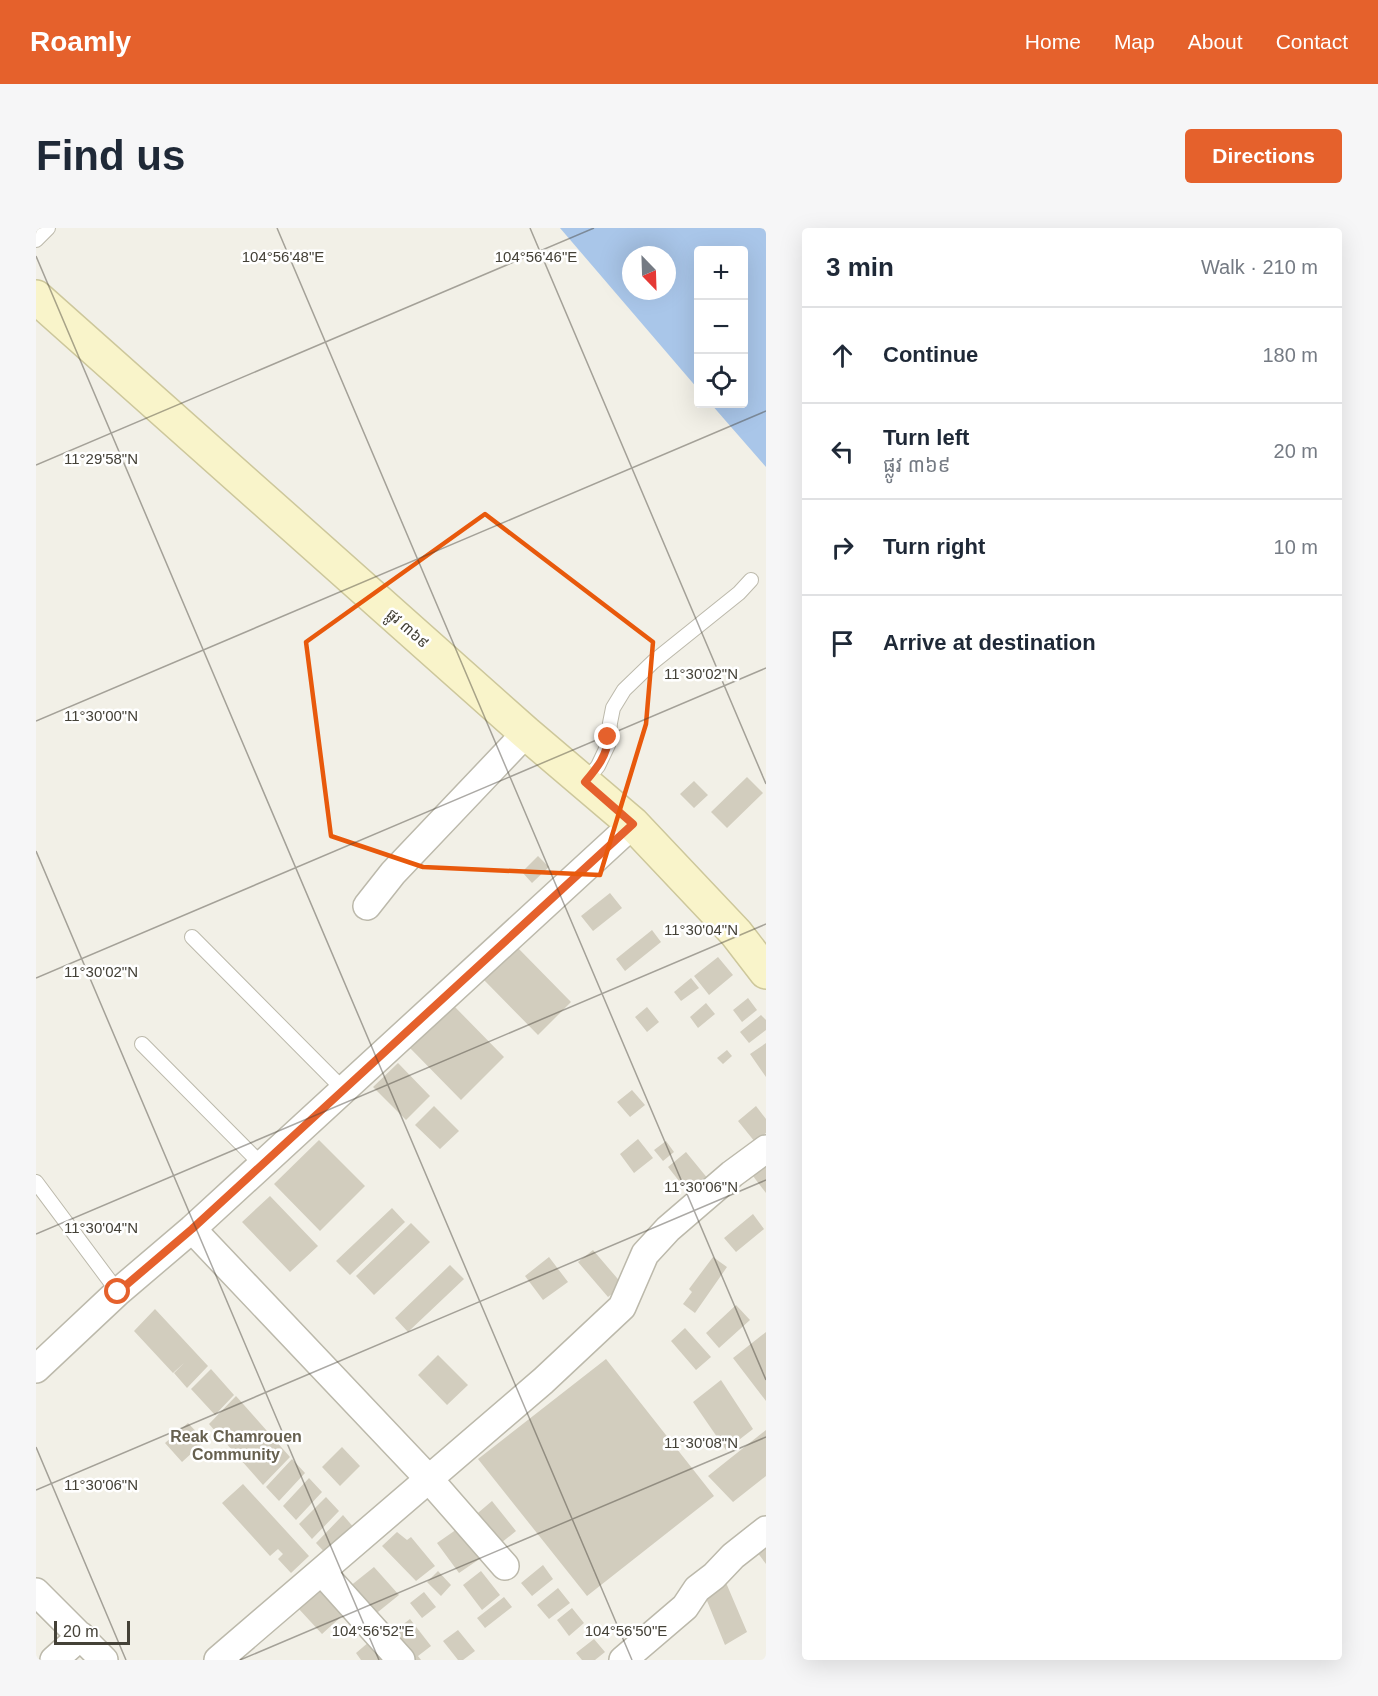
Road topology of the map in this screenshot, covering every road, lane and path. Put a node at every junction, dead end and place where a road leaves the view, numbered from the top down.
1 (48, 228) edge
2 (36, 240) edge
3 (36, 297) edge
4 (751, 580) dead end
5 (526, 733) junction
6 (585, 782) junction
7 (633, 824) junction
8 (367, 906) dead end
9 (192, 937) dead end
10 (766, 972) edge
11 (142, 1044) dead end
12 (345, 1089) junction
13 (766, 1149) edge
14 (262, 1165) junction
15 (36, 1182) edge
16 (192, 1229) junction
17 (118, 1292) junction
18 (36, 1369) edge
19 (428, 1478) junction
20 (766, 1530) edge
21 (505, 1566) dead end
22 (322, 1572) junction
23 (36, 1593) edge
24 (81, 1636) junction
25 (54, 1660) edge
26 (104, 1660) edge
27 (218, 1660) edge
28 (401, 1660) edge
29 (623, 1660) edge

1 - 2 lane
3 - 5 main road, ផ្លូវ ៣៦៩
4 - 6 lane
5 - 6 main road, ផ្លូវ ៣៦៩
5 - 8 street
6 - 7 main road, ផ្លូវ ៣៦៩
7 - 10 main road, ផ្លូវ ៣៦៩
7 - 12 street
9 - 12 lane
11 - 14 lane
12 - 14 street
13 - 19 street
14 - 16 street
15 - 17 lane
16 - 17 street
16 - 19 street
17 - 18 street
19 - 21 street
19 - 22 street
20 - 29 street
22 - 27 street
22 - 28 street
23 - 24 street
24 - 25 street
24 - 26 street

